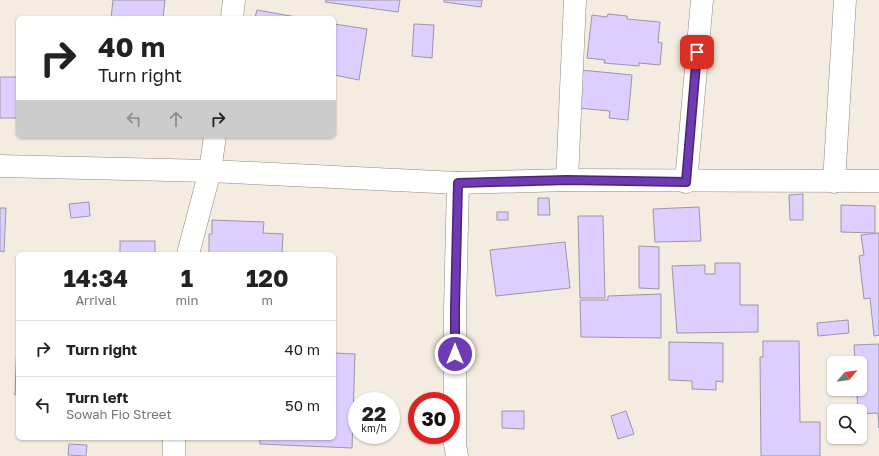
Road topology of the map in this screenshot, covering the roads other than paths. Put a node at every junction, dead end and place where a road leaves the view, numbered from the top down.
1 (234, 0) edge
2 (575, 0) edge
3 (702, 0) edge
4 (845, 0) edge
5 (232, 16) edge
6 (215, 138) edge
7 (0, 166) edge
8 (210, 171) junction
9 (567, 180) junction
10 (686, 182) junction
11 (834, 182) junction
12 (879, 182) edge
13 (458, 183) junction
14 (189, 252) edge
15 (174, 440) edge
16 (174, 456) edge
17 (457, 456) edge

1 - 5 street
2 - 9 street
3 - 10 street
4 - 11 street
6 - 8 street
7 - 8 street
8 - 13 street
8 - 14 street
9 - 10 street
9 - 13 street
10 - 11 street
11 - 12 street
13 - 17 street
15 - 16 street

